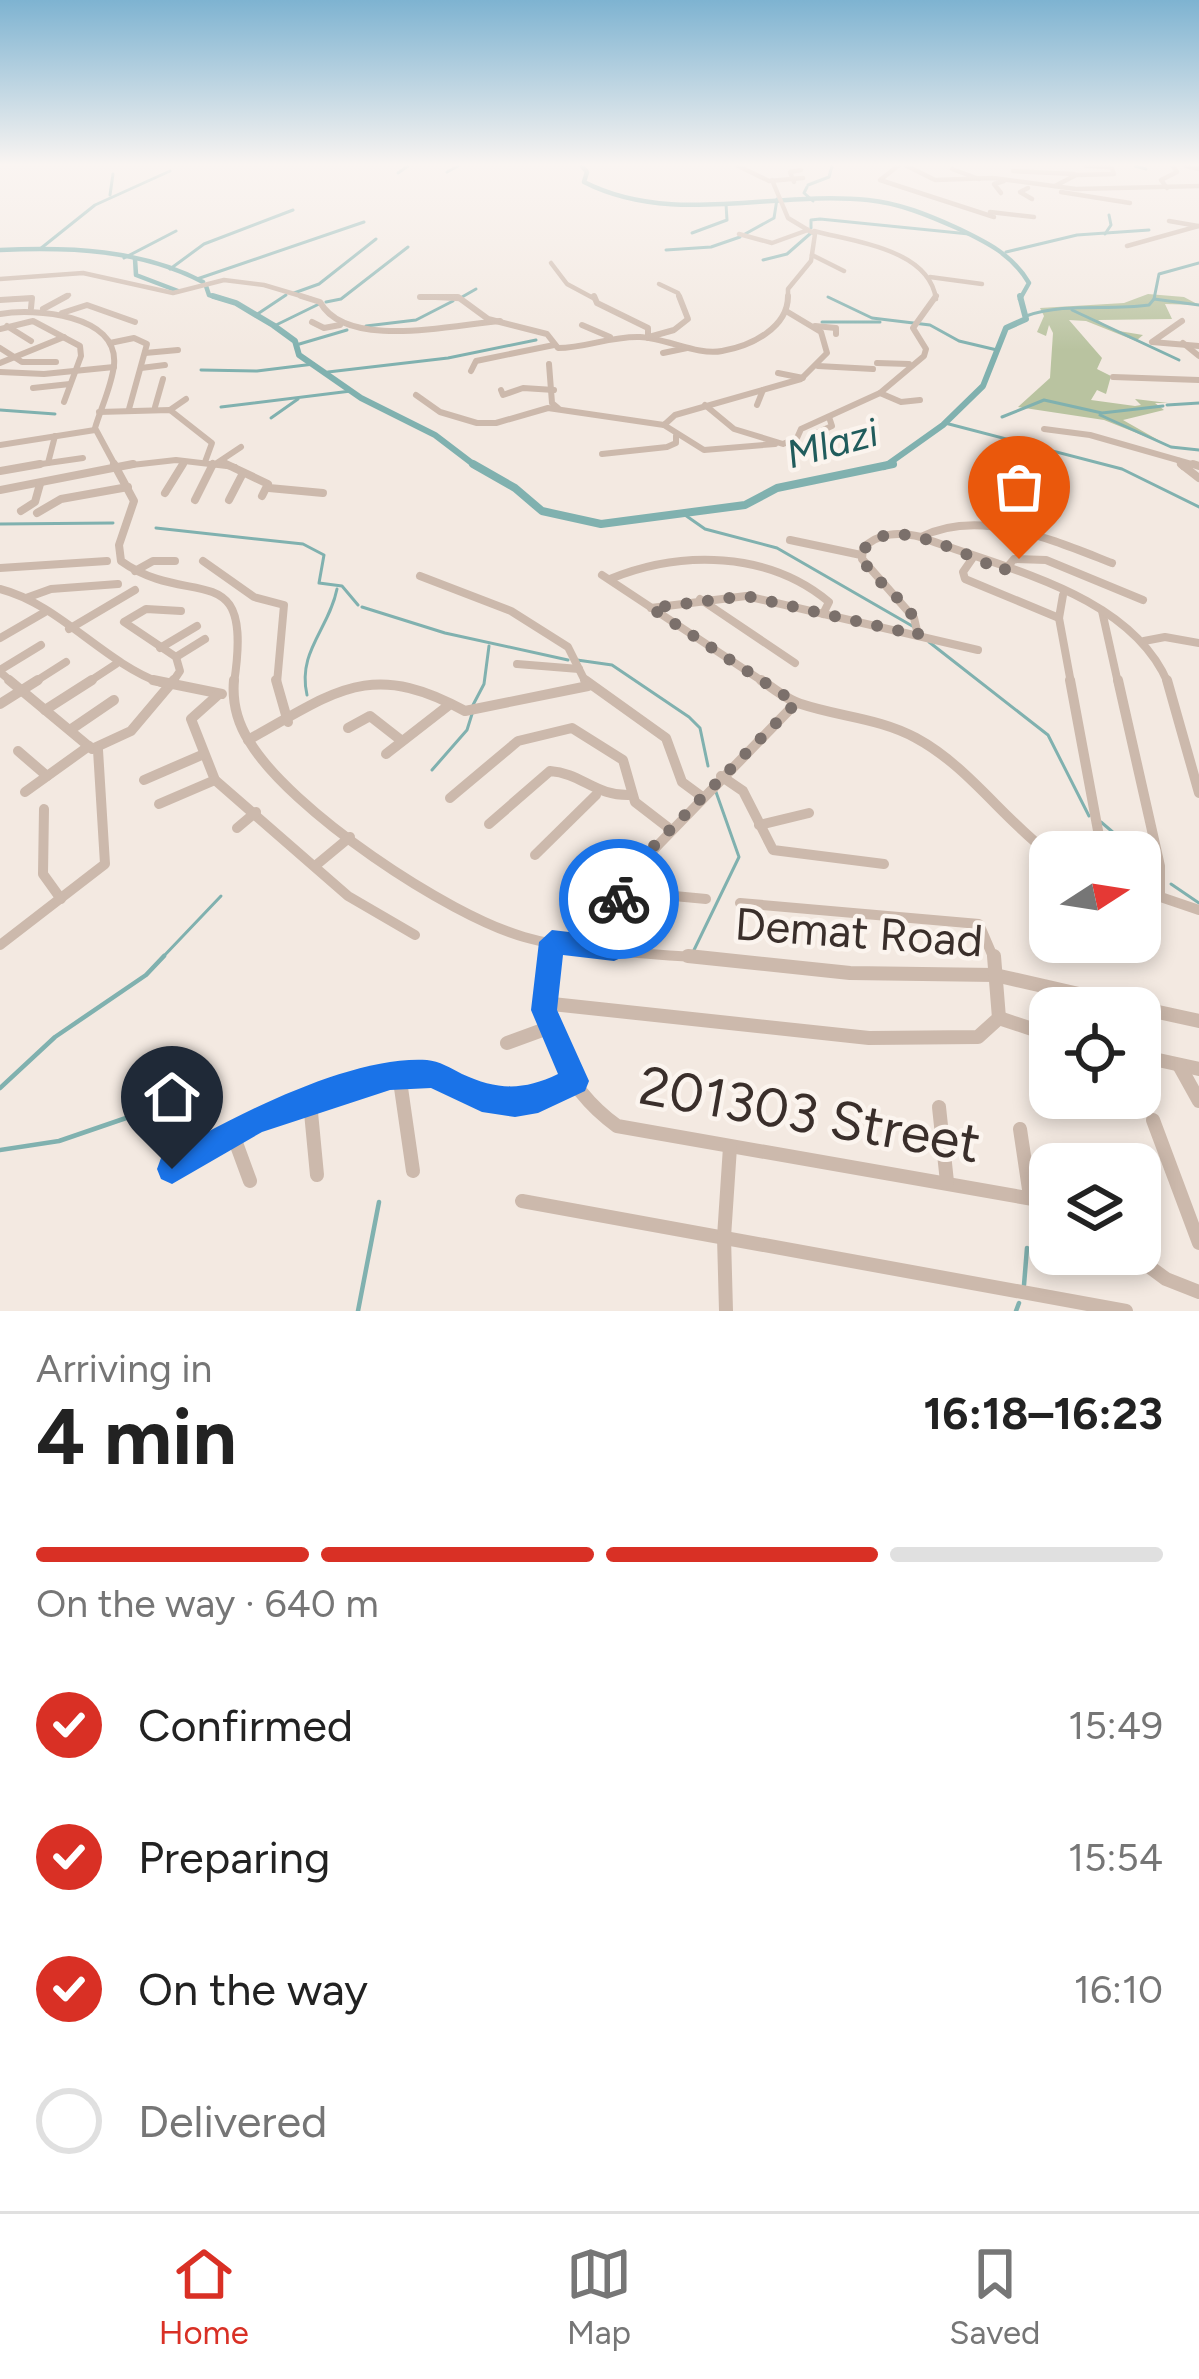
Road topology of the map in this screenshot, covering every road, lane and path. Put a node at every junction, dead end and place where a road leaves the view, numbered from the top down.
1 (806, 227) edge
2 (1195, 227) edge
3 (811, 230) junction
4 (739, 234) dead end
5 (1127, 246) dead end
6 (812, 255) junction
7 (551, 263) dead end
8 (844, 271) dead end
9 (925, 277) junction
10 (0, 280) edge
11 (659, 284) dead end
12 (982, 284) dead end
13 (299, 285) dead end
14 (69, 295) dead end
15 (294, 296) junction
16 (420, 297) dead end
17 (0, 300) edge
18 (39, 303) junction
19 (786, 311) junction
20 (62, 313) junction
21 (0, 314) edge
22 (500, 321) junction
23 (1182, 321) dead end
24 (135, 322) dead end
25 (312, 322) dead end
26 (340, 325) junction
27 (582, 326) dead end
28 (815, 326) junction
29 (3, 328) edge
30 (419, 329) junction
31 (836, 334) dead end
32 (64, 337) junction
33 (649, 337) junction
34 (611, 338) junction
35 (414, 340) dead end
36 (31, 341) dead end
37 (110, 343) junction
38 (1183, 343) junction
39 (554, 345) junction
40 (692, 346) junction
41 (1199, 346) edge
42 (0, 348) edge
43 (178, 350) dead end
44 (145, 353) junction
45 (663, 353) dead end
46 (1199, 356) edge
47 (14, 357) junction
48 (56, 362) dead end
49 (914, 363) junction
50 (549, 364) dead end
51 (165, 365) dead end
52 (818, 366) junction
53 (114, 367) junction
54 (141, 368) junction
55 (0, 370) edge
56 (75, 371) junction
57 (471, 371) dead end
58 (778, 373) dead end
59 (1113, 377) dead end
60 (803, 378) junction
61 (163, 379) dead end
62 (137, 380) junction
63 (1199, 380) edge
64 (108, 383) junction
65 (70, 384) junction
66 (33, 388) dead end
67 (500, 390) dead end
68 (554, 390) junction
69 (763, 390) junction
70 (880, 393) junction
71 (416, 395) dead end
72 (186, 399) dead end
73 (920, 400) dead end
74 (64, 402) dead end
75 (706, 405) junction
76 (757, 405) dead end
77 (155, 407) junction
78 (558, 408) junction
79 (129, 409) junction
80 (170, 410) junction
81 (99, 412) junction
82 (829, 418) junction
83 (664, 425) junction
84 (1044, 429) dead end
85 (95, 430) junction
86 (812, 435) dead end
87 (55, 436) junction
88 (676, 436) junction
89 (775, 443) junction
90 (0, 445) edge
91 (241, 448) dead end
92 (661, 450) junction
93 (701, 450) junction
94 (16, 454) dead end
95 (602, 454) dead end
96 (83, 458) dead end
97 (1179, 461) junction
98 (184, 462) junction
99 (205, 462) junction
100 (216, 462) junction
101 (48, 463) junction
102 (1199, 466) edge
103 (116, 467) junction
104 (13, 469) junction
105 (0, 471) edge
106 (243, 472) junction
107 (1199, 478) edge
108 (40, 484) junction
109 (128, 487) junction
110 (0, 490) edge
111 (165, 493) dead end
112 (323, 493) dead end
113 (195, 500) dead end
114 (229, 500) dead end
115 (21, 511) dead end
116 (37, 513) dead end
117 (921, 537) junction
118 (790, 540) dead end
119 (861, 555) junction
120 (972, 559) junction
121 (175, 560) dead end
122 (107, 561) dead end
123 (203, 562) dead end
124 (1112, 563) dead end
125 (0, 568) edge
126 (135, 571) junction
127 (1004, 571) junction
128 (420, 576) dead end
129 (118, 584) dead end
130 (0, 589) edge
131 (135, 590) dead end
132 (1063, 595) junction
133 (26, 598) junction
134 (700, 598) junction
135 (1143, 600) dead end
136 (651, 608) junction
137 (182, 611) dead end
138 (1102, 611) junction
139 (45, 612) junction
140 (824, 614) junction
141 (1058, 617) junction
142 (197, 626) dead end
143 (69, 629) junction
144 (918, 635) junction
145 (0, 638) edge
146 (205, 639) dead end
147 (1144, 641) junction
148 (1199, 644) edge
149 (40, 645) dead end
150 (160, 648) junction
151 (978, 650) dead end
152 (176, 657) junction
153 (66, 662) dead end
154 (795, 663) dead end
155 (116, 664) junction
156 (517, 664) dead end
157 (579, 669) junction
158 (0, 671) edge
159 (588, 686) junction
160 (169, 689) junction
161 (21, 690) junction
162 (226, 694) junction
163 (114, 700) dead end
164 (796, 703) junction
165 (0, 704) edge
166 (449, 706) junction
167 (45, 710) junction
168 (288, 722) junction
169 (348, 728) dead end
170 (70, 730) junction
171 (248, 740) junction
172 (403, 741) junction
173 (1186, 746) junction
174 (94, 748) junction
175 (1199, 748) edge
176 (18, 751) dead end
177 (204, 754) junction
178 (386, 754) dead end
179 (47, 776) junction
180 (722, 776) junction
181 (144, 780) dead end
182 (215, 780) junction
183 (25, 792) dead end
184 (1199, 793) edge
185 (596, 795) junction
186 (632, 795) junction
187 (701, 796) junction
188 (450, 798) dead end
189 (160, 804) dead end
190 (44, 809) dead end
191 (256, 812) junction
192 (808, 813) dead end
193 (488, 824) dead end
194 (759, 825) junction
195 (236, 828) dead end
196 (670, 829) junction
197 (1098, 831) edge
198 (1152, 831) edge
199 (350, 837) junction
200 (1029, 838) edge
201 (535, 855) dead end
202 (884, 864) dead end
203 (315, 866) junction
204 (621, 891) junction
205 (1161, 897) edge
206 (61, 898) junction
207 (706, 899) dead end
208 (740, 903) dead end
209 (1199, 910) edge
210 (415, 935) dead end
211 (552, 942) junction
212 (0, 944) edge
213 (614, 949) junction
214 (995, 975) junction
215 (1048, 987) edge
216 (543, 1004) junction
217 (1161, 1013) edge
218 (999, 1018) junction
219 (1199, 1021) edge
220 (548, 1028) junction
221 (1029, 1028) edge
222 (508, 1043) dead end
223 (1161, 1061) edge
224 (1179, 1065) junction
225 (1199, 1069) edge
226 (399, 1074) junction
227 (575, 1081) junction
228 (1199, 1101) edge
229 (310, 1102) junction
230 (940, 1107) dead end
231 (1153, 1120) dead end
232 (1020, 1129) dead end
233 (232, 1132) junction
234 (730, 1147) junction
235 (172, 1169) dead end
236 (413, 1171) dead end
237 (317, 1175) dead end
238 (250, 1181) dead end
239 (947, 1182) junction
240 (1029, 1189) edge
241 (1029, 1196) edge
242 (522, 1201) dead end
243 (724, 1238) junction
244 (1199, 1243) edge
245 (1159, 1275) edge
246 (1199, 1292) edge
247 (1083, 1307) edge
248 (726, 1311) edge
249 (1126, 1311) edge

1 - 3 street
2 - 5 street
3 - 4 street
3 - 6 street
3 - 9 street
6 - 8 street
6 - 19 street
7 - 33 street
9 - 12 street
9 - 49 street
10 - 15 street
11 - 33 street
13 - 15 street
14 - 18 street
15 - 26 street
16 - 22 street
17 - 18 street
18 - 20 street
18 - 21 street
19 - 28 street
19 - 40 street
20 - 24 street
20 - 37 street
22 - 30 street
22 - 39 street
23 - 38 street
25 - 26 street
26 - 30 street
27 - 34 street
28 - 31 street
28 - 52 street
29 - 32 street
29 - 36 street
30 - 35 street
32 - 47 street
32 - 56 street
33 - 34 street
33 - 40 street
34 - 39 street
37 - 44 street
37 - 53 street
38 - 41 street
38 - 46 street
39 - 57 street
40 - 45 street
42 - 47 street
43 - 44 street
44 - 54 street
47 - 48 street
47 - 55 street
49 - 52 street
49 - 70 street
50 - 68 street
51 - 54 street
52 - 60 street
53 - 56 street
53 - 64 street
54 - 62 street
55 - 56 street
56 - 65 street
58 - 60 street
59 - 63 street
60 - 69 street
61 - 77 street
62 - 64 street
62 - 79 street
64 - 81 street
65 - 66 street
65 - 74 street
67 - 68 street
68 - 78 street
69 - 75 street
69 - 76 street
70 - 73 street
70 - 82 street
71 - 78 street
72 - 80 street
75 - 83 street
75 - 89 street
77 - 79 street
77 - 80 street
78 - 83 street
79 - 81 street
80 - 99 street
81 - 85 street
82 - 86 street
82 - 89 street
83 - 88 street
84 - 97 street
85 - 87 street
85 - 103 street
87 - 90 street
87 - 101 street
88 - 92 street
88 - 93 street
89 - 93 street
91 - 100 street
92 - 93 street
92 - 95 street
94 - 104 street
96 - 101 street
97 - 102 street
97 - 107 street
98 - 99 street
98 - 103 street
98 - 111 street
99 - 100 street
100 - 106 street
100 - 113 street
101 - 104 street
103 - 108 street
103 - 109 street
104 - 105 street
106 - 112 street
106 - 114 street
108 - 110 street
108 - 115 street
109 - 116 street
109 - 126 street
117 - 119 street
117 - 120 street
117 - 124 street
118 - 119 street
119 - 144 street
120 - 127 street
120 - 141 street
121 - 126 street
122 - 125 street
123 - 168 street
126 - 162 street, Demat Road
127 - 132 street
127 - 135 street
128 - 157 street
129 - 133 street
130 - 133 street
131 - 143 street
132 - 138 street
132 - 141 street
133 - 139 street
134 - 136 street
134 - 140 street
134 - 154 street
136 - 140 street
136 - 164 street
137 - 150 street
138 - 147 street
138 - 198 street
139 - 143 street
139 - 145 street
140 - 144 street
141 - 197 street
142 - 150 street
143 - 155 street
144 - 151 street
146 - 152 street
147 - 148 street
147 - 173 street
149 - 158 street
150 - 152 street
152 - 160 street
153 - 161 street
155 - 160 street
155 - 167 street
156 - 157 street
157 - 159 street
158 - 161 street
159 - 166 street
159 - 187 street
160 - 162 street
160 - 174 street
161 - 165 street
161 - 167 street
162 - 171 street, Demat Road
162 - 177 street
163 - 170 street
164 - 180 street
164 - 200 street
166 - 168 street
166 - 172 street
167 - 170 street
168 - 171 street
169 - 172 street
170 - 174 street
171 - 199 street, Demat Road
172 - 178 street
173 - 175 street
173 - 184 street
174 - 179 street
174 - 206 street
176 - 179 street
177 - 181 street
177 - 182 street
179 - 183 street
180 - 187 street
180 - 194 street
182 - 189 street
182 - 191 street
185 - 186 street
185 - 193 street
185 - 201 street
186 - 188 street
186 - 196 street
187 - 196 street
190 - 206 street
191 - 195 street
191 - 203 street
192 - 194 street
194 - 202 street
196 - 204 street
199 - 203 street
199 - 211 street, Demat Road
203 - 210 street
204 - 207 street
204 - 213 street
205 - 209 street
206 - 212 street
208 - 214 street
211 - 213 street, Demat Road
211 - 216 street, 201303 Street
213 - 214 street, Demat Road
214 - 215 street, Demat Road
214 - 218 street
216 - 218 street
216 - 220 street, 201303 Street
217 - 219 street, Demat Road
218 - 221 street
220 - 222 street
220 - 227 street, 201303 Street
223 - 224 street
224 - 225 street
224 - 228 street
226 - 227 street
226 - 229 street
226 - 236 street
227 - 234 street, 201303 Street
229 - 233 street
229 - 237 street
230 - 239 street
231 - 244 street
232 - 240 street
233 - 235 street
233 - 238 street
234 - 239 street, 201303 Street
234 - 243 street
239 - 241 street, 201303 Street
242 - 243 street
243 - 247 street
243 - 248 street
245 - 246 street
247 - 249 street

